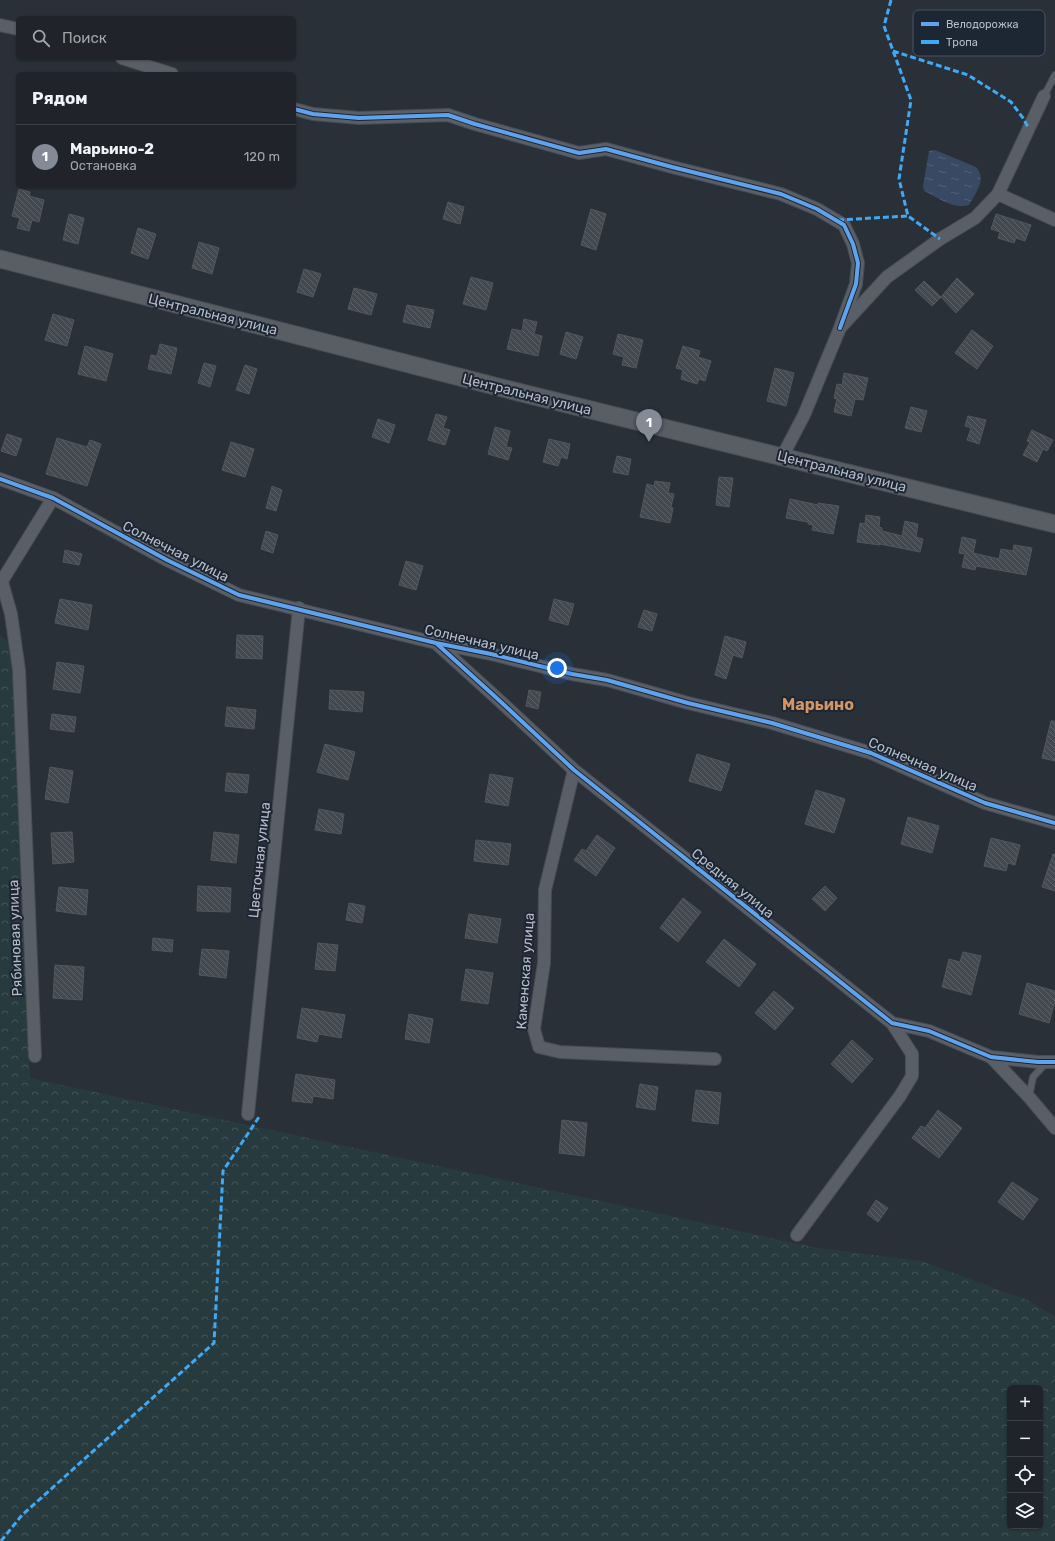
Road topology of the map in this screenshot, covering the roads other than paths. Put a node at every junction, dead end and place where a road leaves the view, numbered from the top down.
1 (0, 25) edge
2 (16, 29) edge
3 (128, 60) edge
4 (166, 72) edge
5 (1055, 75) edge
6 (1044, 96) joint
7 (296, 110) edge
8 (998, 194) junction
9 (1055, 220) edge
10 (0, 259) edge
11 (840, 328) junction
12 (782, 457) junction
13 (0, 479) edge
14 (53, 498) junction
15 (1055, 524) edge
16 (1, 583) edge
17 (299, 608) junction
18 (436, 643) junction
19 (574, 770) junction
20 (1055, 823) edge
21 (892, 1023) junction
22 (35, 1056) dead end
23 (991, 1057) junction
24 (715, 1059) dead end
25 (1051, 1062) edge
26 (1029, 1097) junction
27 (248, 1114) dead end
28 (1055, 1128) edge
29 (797, 1235) dead end

1 - 2 street
3 - 4 street
5 - 6 lane
6 - 8 street
7 - 11 street
8 - 9 street
8 - 11 street
10 - 12 main road, Центральная улица
11 - 12 street
12 - 15 main road, Центральная улица
13 - 14 street, Солнечная улица
14 - 16 street
14 - 17 street, Солнечная улица
16 - 22 street, Рябиновая улица
17 - 18 street, Солнечная улица
17 - 27 street, Цветочная улица
18 - 19 street, Средняя улица
18 - 20 street, Солнечная улица
19 - 21 street, Средняя улица
19 - 24 street, Каменская улица
21 - 23 street, Средняя улица
21 - 29 street
23 - 25 street, Средняя улица
23 - 26 street
25 - 26 lane
26 - 28 street

